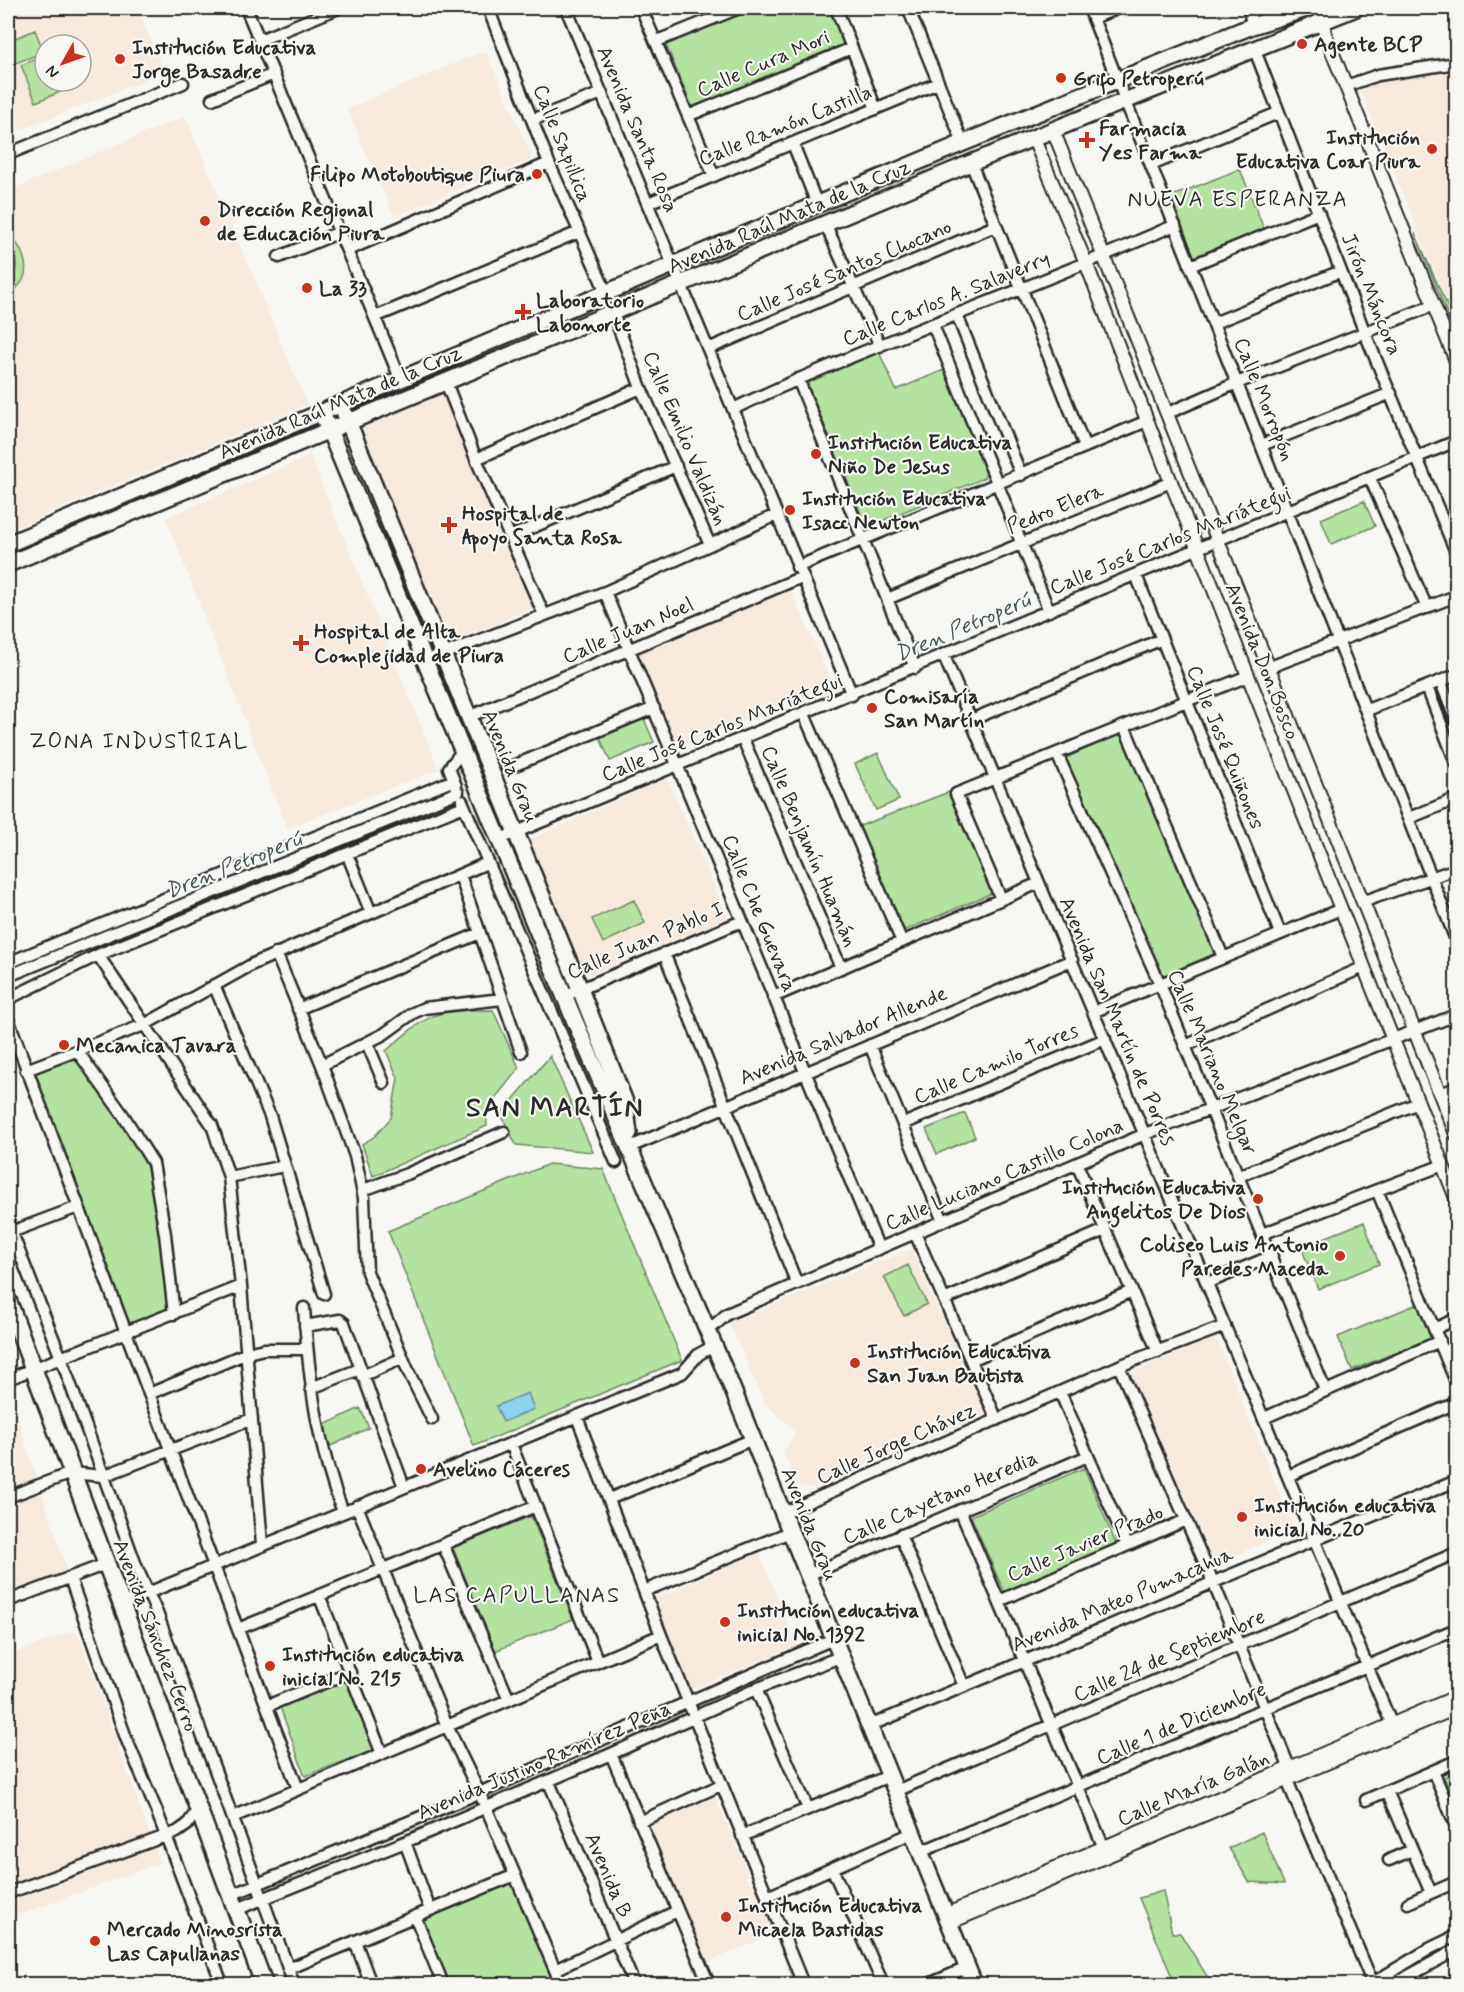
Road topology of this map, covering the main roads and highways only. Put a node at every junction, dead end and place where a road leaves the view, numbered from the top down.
1 (1309, 8) edge
2 (1356, 8) edge
3 (1320, 15) edge
4 (340, 404) junction
5 (322, 413) junction
6 (348, 421) junction
7 (329, 429) junction
8 (8, 544) edge
9 (8, 564) edge
10 (630, 1147) junction
11 (8, 1300) edge
12 (264, 1984) edge
13 (974, 1984) edge

1 - 4 main road, Avenida Raúl Mata de la Cruz
2 - 3 main road, Avenida Raúl Mata de la Cruz
3 - 6 main road, Avenida Raúl Mata de la Cruz
4 - 5 main road, Avenida Raúl Mata de la Cruz
4 - 6 main road, Avenida Grau
5 - 7 main road, Avenida Grau
5 - 8 main road, Avenida Raúl Mata de la Cruz
6 - 7 main road, Avenida Raúl Mata de la Cruz
6 - 10 main road, Avenida Grau
7 - 9 main road, Avenida Raúl Mata de la Cruz
7 - 10 main road, Avenida Grau
10 - 13 main road, Avenida Grau
11 - 12 highway, Avenida Sánchez Cerro

